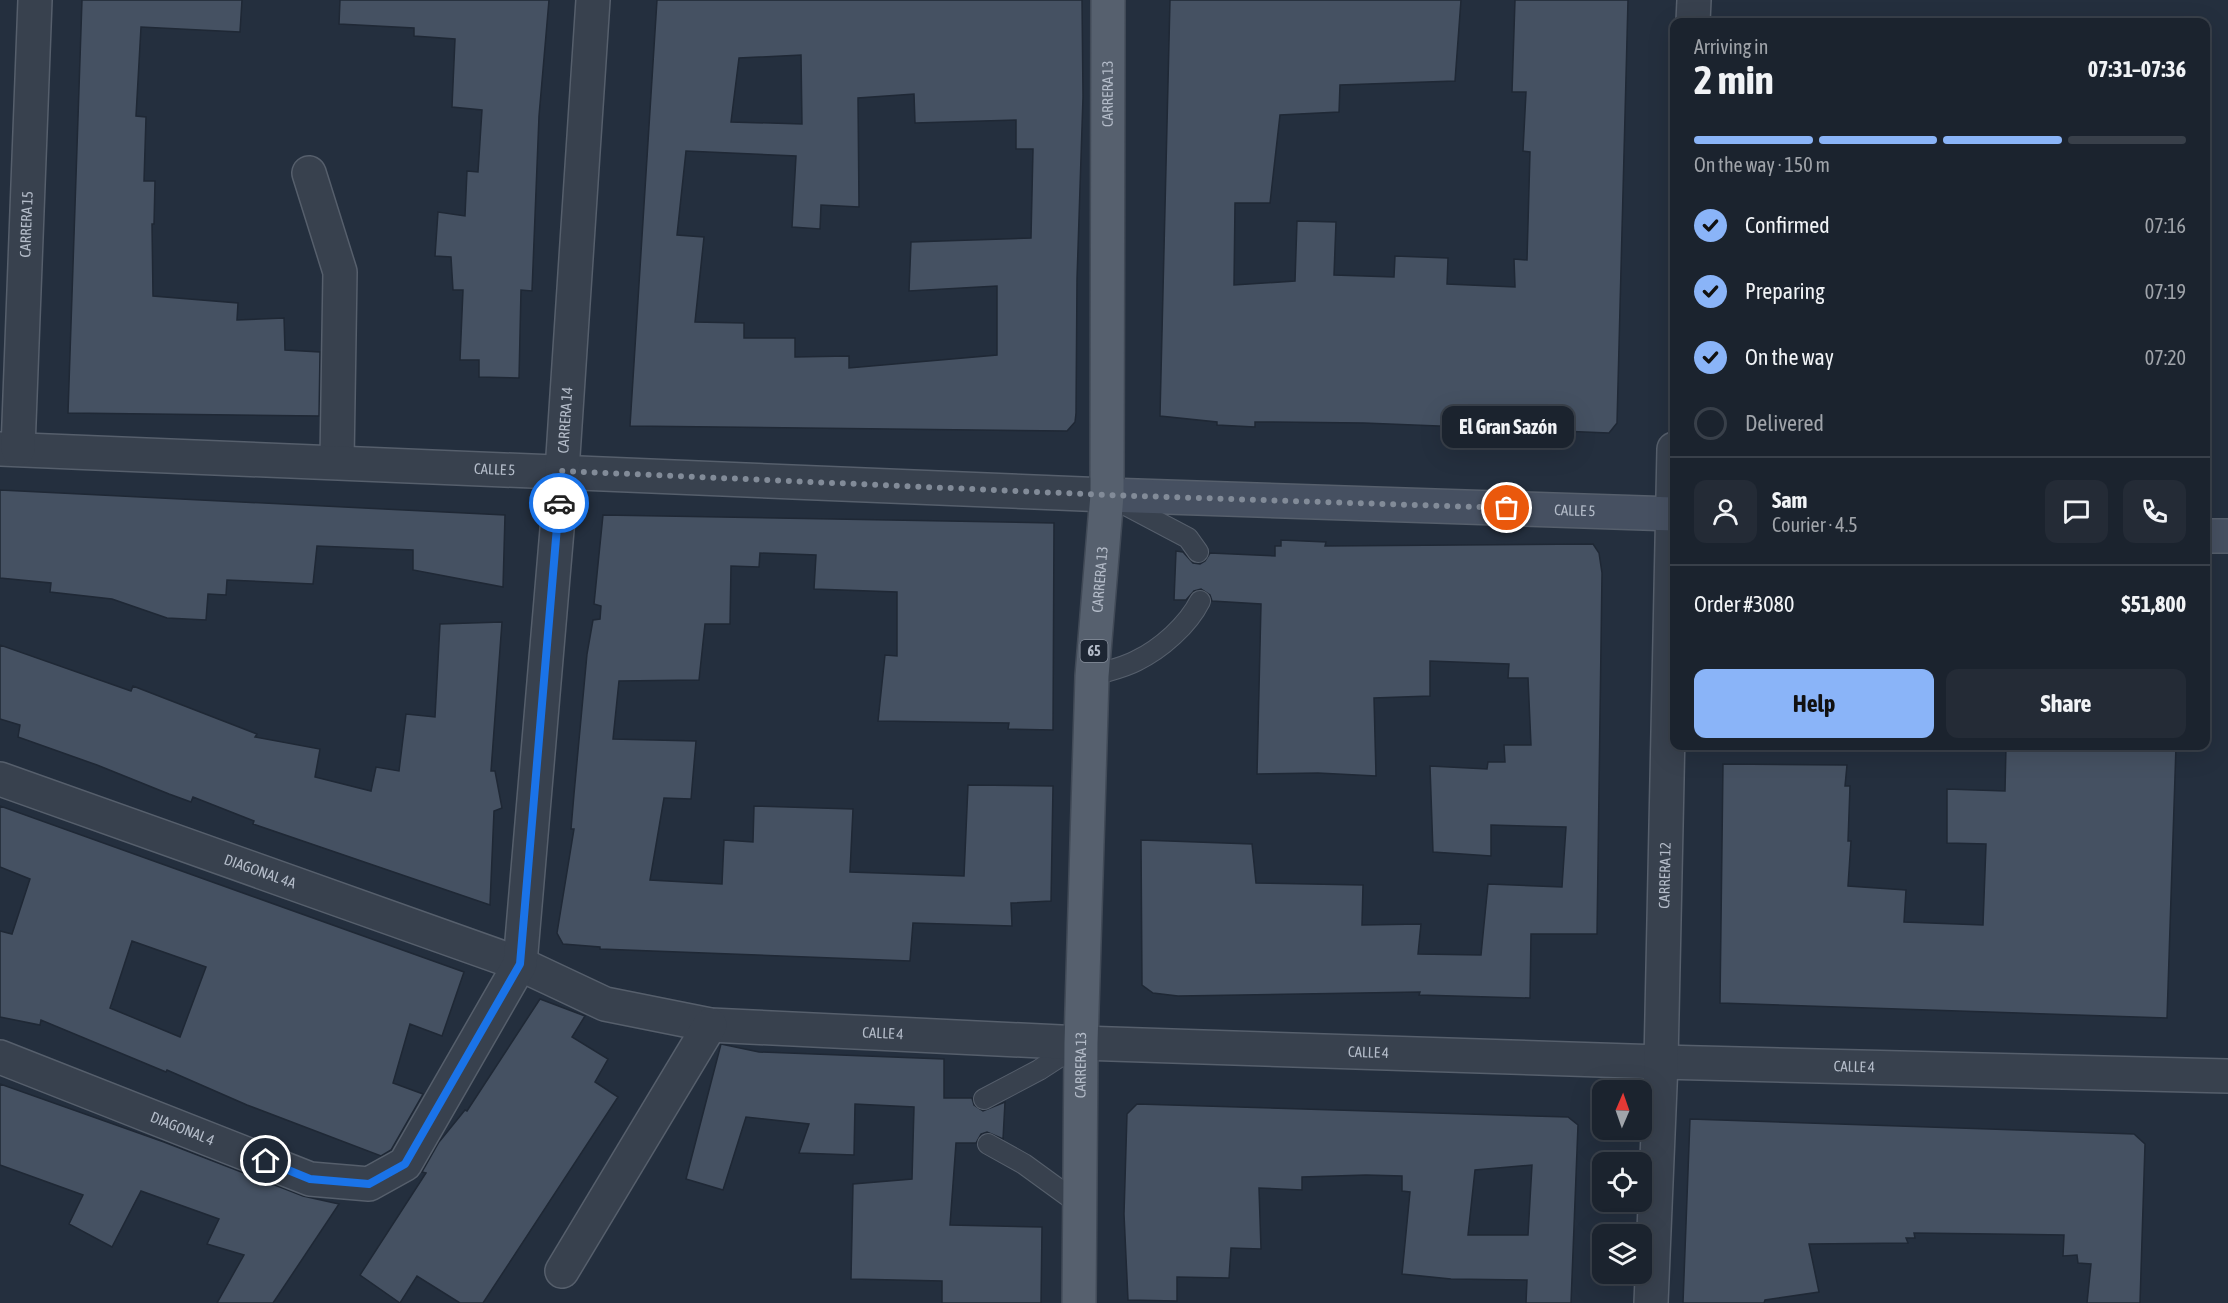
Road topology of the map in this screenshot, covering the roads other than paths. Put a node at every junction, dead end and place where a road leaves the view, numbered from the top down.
1 (35, 0) edge
2 (593, 0) edge
3 (1108, 0) edge
4 (1694, 0) edge
5 (1693, 18) edge
6 (309, 172) dead end
7 (9, 449) edge
8 (337, 461) junction
9 (562, 471) junction
10 (1107, 495) junction
11 (1670, 514) edge
12 (2210, 536) edge
13 (2228, 536) edge
14 (1198, 552) dead end
15 (1200, 601) dead end
16 (1670, 651) edge
17 (1092, 676) junction
18 (0, 779) edge
19 (520, 964) junction
20 (710, 1025) junction
21 (1081, 1042) junction
22 (0, 1057) edge
23 (1661, 1062) junction
24 (2228, 1076) edge
25 (984, 1099) dead end
26 (988, 1144) dead end
27 (369, 1184) joint
28 (1079, 1204) junction
29 (562, 1271) dead end
30 (1079, 1303) edge
31 (1651, 1303) edge

1 - 7 street, CARRERA 15
2 - 9 street, CARRERA 14
3 - 10 main road, CARRERA 13 / 65
4 - 5 street
6 - 8 street
7 - 8 street, CALLE 5
8 - 9 street, CALLE 5
9 - 10 street, CALLE 5
9 - 19 street, CARRERA 14
10 - 11 street, CALLE 5
10 - 14 lane
10 - 17 main road, CARRERA 13 / 65
12 - 13 street
15 - 17 lane
16 - 23 street, CARRERA 12
17 - 21 main road, CARRERA 13 / 65
18 - 19 street, DIAGONAL 4A
19 - 20 street, CALLE 4
19 - 27 street, CARRERA 14
20 - 21 street, CALLE 4
20 - 29 street
21 - 23 street, CALLE 4
21 - 25 lane
21 - 28 main road, CARRERA 13 / 65
22 - 27 street, DIAGONAL 4
23 - 24 street, CALLE 4
23 - 31 street, CARRERA 12
26 - 28 lane
28 - 30 main road, CARRERA 13 / 65

